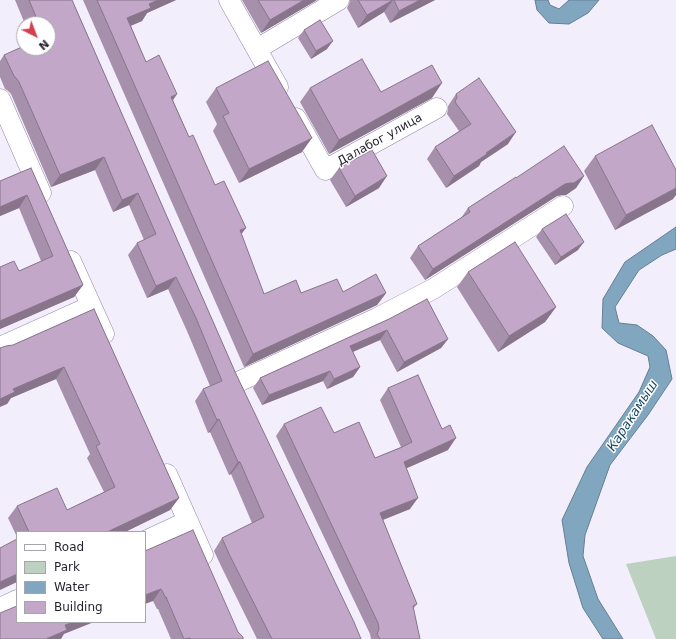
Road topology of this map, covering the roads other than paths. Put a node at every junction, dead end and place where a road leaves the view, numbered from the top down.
1 (229, 0) edge
2 (339, 0) edge
3 (256, 49) junction
4 (0, 99) edge
5 (437, 108) dead end
6 (47, 206) edge
7 (563, 206) dead end
8 (63, 242) edge
9 (91, 306) junction
10 (0, 347) edge
11 (110, 349) edge
12 (238, 381) edge
13 (159, 456) edge
14 (188, 521) junction
15 (146, 541) edge
16 (210, 570) edge
17 (16, 600) edge
18 (0, 608) edge

1 - 3 street, Далабог улица
2 - 3 street
3 - 5 street, Далабог улица
4 - 6 street
7 - 12 street
8 - 9 street
9 - 10 street
9 - 11 street
13 - 14 street
14 - 15 street
14 - 16 street
17 - 18 street

